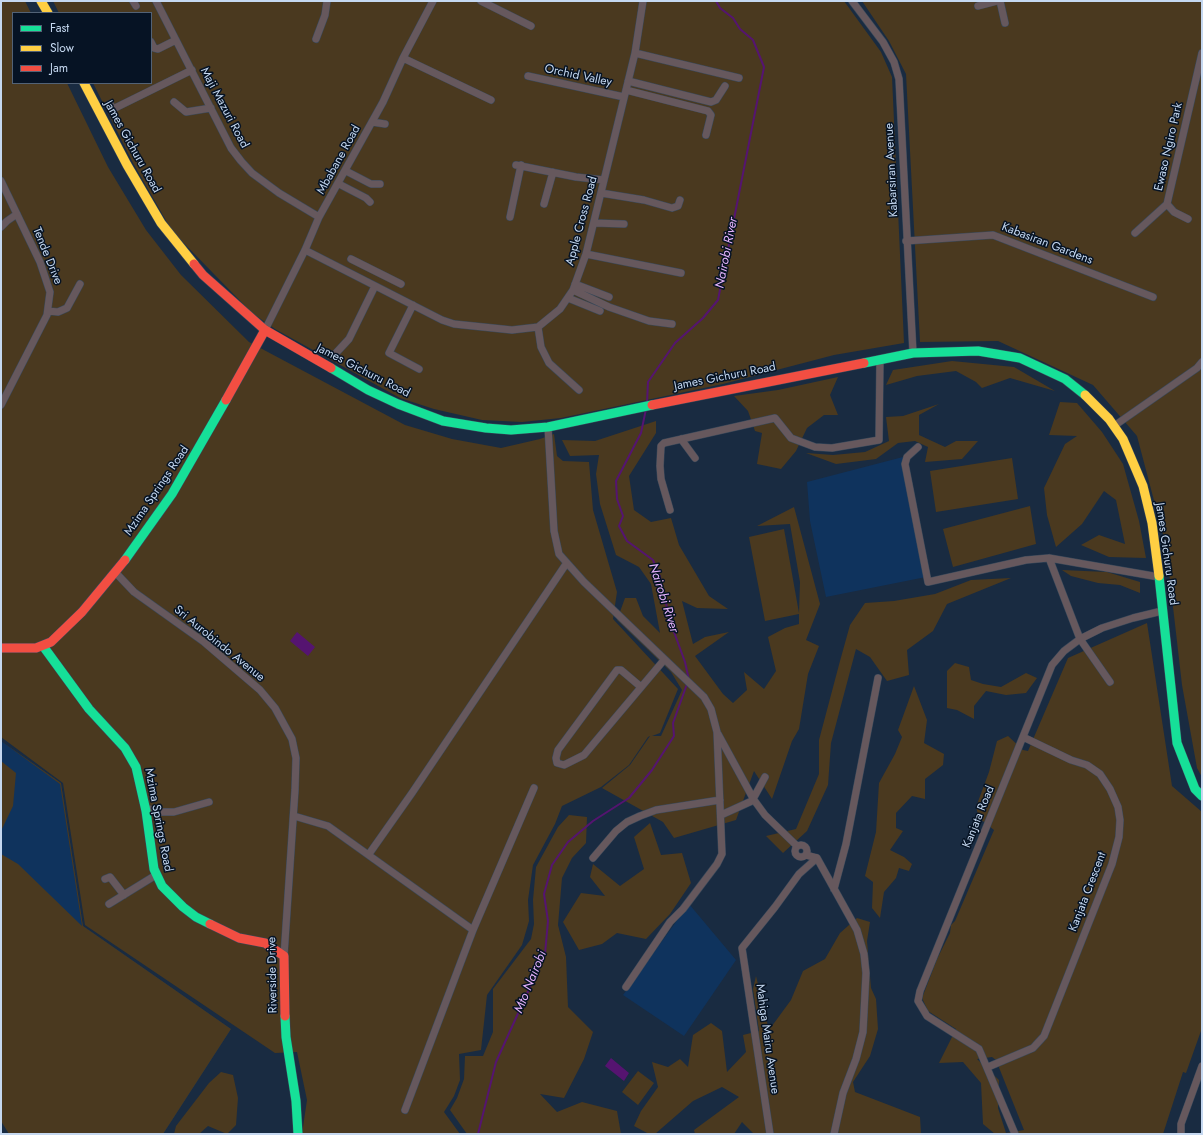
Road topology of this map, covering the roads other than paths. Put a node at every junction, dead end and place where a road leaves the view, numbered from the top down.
1 (41, 1) edge
2 (156, 1) edge
3 (327, 1) edge
4 (433, 1) edge
5 (481, 1) edge
6 (643, 1) edge
7 (852, 1) edge
8 (997, 1) edge
9 (1000, 1) edge
10 (978, 6) dead end
11 (47, 12) edge
12 (1005, 23) dead end
13 (531, 26) dead end
14 (316, 39) dead end
15 (176, 40) junction
16 (152, 44) edge
17 (635, 53) junction
18 (1202, 53) edge
19 (403, 58) junction
20 (192, 70) junction
21 (528, 76) dead end
22 (739, 78) dead end
23 (628, 81) junction
24 (85, 84) edge
25 (725, 86) dead end
26 (625, 93) junction
27 (491, 100) dead end
28 (174, 102) dead end
29 (110, 104) dead end
30 (211, 108) junction
31 (372, 122) junction
32 (386, 124) dead end
33 (706, 135) dead end
34 (346, 171) junction
35 (553, 172) junction
36 (604, 180) junction
37 (1, 181) edge
38 (339, 184) junction
39 (380, 184) dead end
40 (601, 193) junction
41 (680, 200) dead end
42 (370, 202) dead end
43 (544, 204) dead end
44 (1167, 204) junction
45 (17, 214) junction
46 (319, 217) junction
47 (510, 217) dead end
48 (1188, 219) dead end
49 (594, 223) junction
50 (624, 224) dead end
51 (1, 227) edge
52 (1135, 233) dead end
53 (906, 241) junction
54 (305, 250) junction
55 (586, 254) junction
56 (351, 259) dead end
57 (366, 266) junction
58 (681, 273) dead end
59 (360, 279) junction
60 (80, 284) dead end
61 (401, 284) dead end
62 (375, 286) junction
63 (574, 287) junction
64 (609, 297) dead end
65 (1153, 297) dead end
66 (568, 298) junction
67 (413, 305) junction
68 (48, 311) junction
69 (600, 311) dead end
70 (672, 324) dead end
71 (538, 327) junction
72 (265, 330) junction
73 (336, 353) dead end
74 (912, 353) junction
75 (880, 359) junction
76 (1202, 362) edge
77 (419, 369) dead end
78 (579, 390) dead end
79 (1, 405) edge
80 (1114, 426) junction
81 (548, 427) junction
82 (681, 440) junction
83 (918, 447) dead end
84 (695, 458) dead end
85 (670, 510) dead end
86 (1049, 558) junction
87 (566, 564) junction
88 (116, 573) junction
89 (1159, 577) junction
90 (1162, 611) junction
91 (1080, 639) junction
92 (43, 646) junction
93 (1, 648) edge
94 (664, 660) junction
95 (878, 678) dead end
96 (1110, 682) dead end
97 (641, 686) junction
98 (717, 732) junction
99 (1023, 738) junction
100 (765, 777) dead end
101 (534, 788) dead end
102 (1202, 796) edge
103 (720, 800) junction
104 (753, 800) junction
105 (209, 802) dead end
106 (145, 808) junction
107 (721, 815) junction
108 (294, 816) junction
109 (369, 854) junction
110 (593, 858) dead end
111 (817, 858) junction
112 (156, 875) junction
113 (105, 879) dead end
114 (834, 889) junction
115 (124, 895) junction
116 (109, 904) dead end
117 (473, 930) junction
118 (284, 956) junction
119 (626, 987) dead end
120 (1202, 1066) edge
121 (988, 1067) junction
122 (405, 1110) dead end
123 (298, 1134) edge
124 (770, 1134) edge
125 (834, 1134) edge
126 (1015, 1134) edge
127 (1181, 1134) edge

1 - 11 main road
2 - 15 street, Maji Mazuri Road
3 - 14 street
4 - 19 street, Mbabane Road
5 - 13 street
6 - 17 street, Apple Cross Road
7 - 53 street, Kabarsiran Avenue
8 - 10 street
9 - 12 street
15 - 16 street
15 - 20 street, Maji Mazuri Road
17 - 22 street
17 - 23 street, Apple Cross Road
18 - 44 street, Ewaso Ngiro Park
19 - 27 street
19 - 31 street, Mbabane Road
20 - 29 street
20 - 30 street, Maji Mazuri Road
21 - 26 street, Orchid Valley
23 - 25 street
23 - 26 street, Apple Cross Road
24 - 72 main road, James Gichuru Road
26 - 33 street, Orchid Valley
26 - 36 street, Apple Cross Road
28 - 30 street
30 - 46 street, Maji Mazuri Road
31 - 32 street
31 - 34 street, Mbabane Road
34 - 38 street, Mbabane Road
34 - 39 street
35 - 36 street
35 - 43 street
35 - 47 street
36 - 40 street, Apple Cross Road
37 - 45 street, Tende Drive
38 - 42 street
38 - 46 street, Mbabane Road
40 - 41 street
40 - 49 street, Apple Cross Road
44 - 48 street
44 - 52 street, Ewaso Ngiro Park
45 - 51 street
45 - 68 street, Tende Drive
46 - 54 street, Mbabane Road
49 - 50 street
49 - 55 street, Apple Cross Road
53 - 65 street, Kabasiran Gardens
53 - 74 street, Kabarsiran Avenue
54 - 59 street
54 - 72 street, Mbabane Road
55 - 58 street
55 - 63 street, Apple Cross Road
56 - 57 street
57 - 59 street
57 - 61 street
59 - 62 street
60 - 68 street
62 - 67 street
62 - 73 street
63 - 64 street
63 - 66 street, Apple Cross Road
63 - 70 street
66 - 69 street
66 - 71 street, Apple Cross Road
67 - 71 street
67 - 77 street
68 - 79 street, Tende Drive
71 - 78 street
72 - 81 main road, James Gichuru Road
72 - 88 main road, Mzima Springs Road
74 - 75 main road, James Gichuru Road
74 - 80 main road, James Gichuru Road
75 - 81 main road, James Gichuru Road
75 - 82 street
76 - 80 street
80 - 89 main road, James Gichuru Road
81 - 87 street
82 - 84 street
82 - 85 street
83 - 86 street
86 - 89 street
86 - 91 street
87 - 94 street
87 - 109 street
88 - 92 main road, Mzima Springs Road
88 - 108 street, Sri Aurobindo Avenue
89 - 90 main road, James Gichuru Road
90 - 91 street, Kanjata Road
90 - 102 main road, James Gichuru Road
91 - 96 street
91 - 99 street, Kanjata Road
92 - 93 main road, Mzima Springs Road
92 - 106 main road, Mzima Springs Road
94 - 97 street
94 - 98 street
95 - 114 street
97 - 97 street
98 - 103 street
98 - 104 street
99 - 121 street, Kanjata Road
99 - 121 street, Kanjata Crescent
100 - 104 street
101 - 117 street
103 - 107 street
103 - 110 street
104 - 107 street
104 - 111 street
105 - 106 street
106 - 112 main road, Mzima Springs Road
107 - 119 street
108 - 109 street
108 - 118 street, Riverside Drive
109 - 117 street
111 - 114 street
111 - 124 street, Mahiga Mairu Avenue
112 - 115 street
112 - 118 main road, Mzima Springs Road
113 - 115 street
114 - 125 street
115 - 116 street
117 - 122 street
118 - 123 main road, Riverside Drive
120 - 127 street
121 - 126 street

